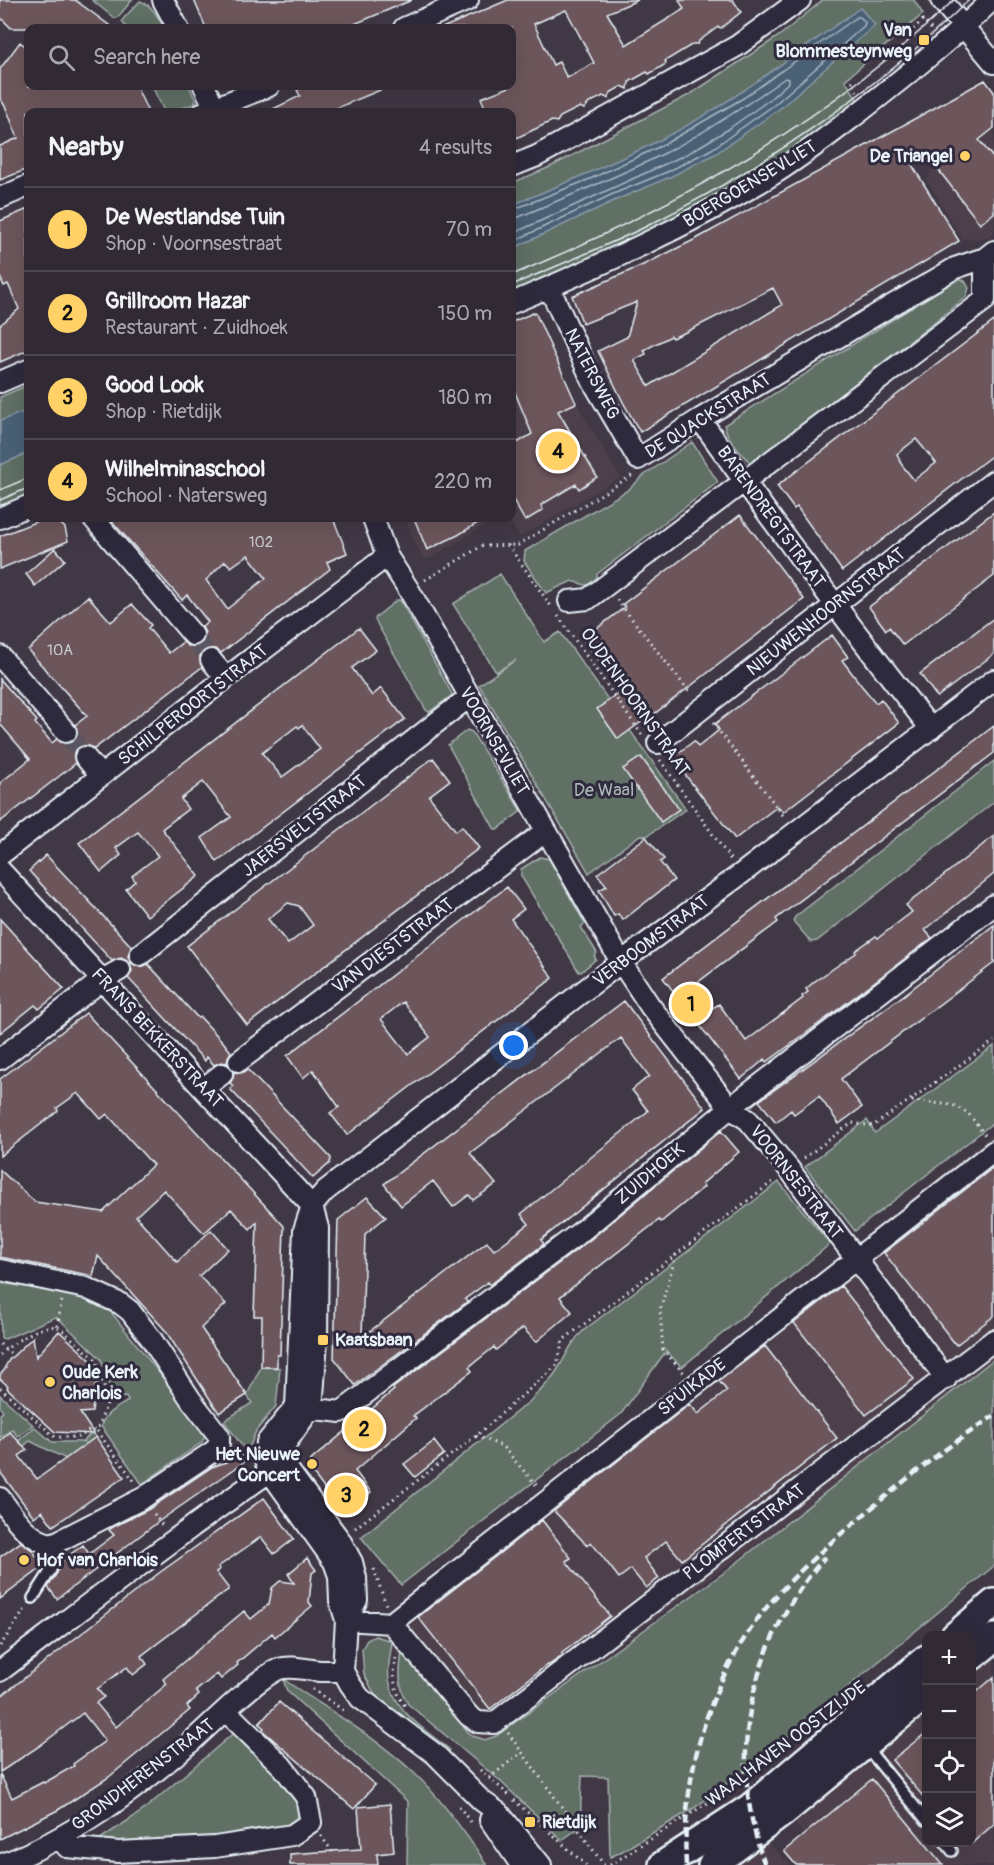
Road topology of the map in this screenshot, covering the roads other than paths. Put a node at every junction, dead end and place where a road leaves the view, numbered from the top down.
1 (163, 0) edge
2 (468, 0) edge
3 (800, 0) edge
4 (941, 0) edge
5 (993, 0) edge
6 (176, 24) edge
7 (413, 24) edge
8 (964, 26) junction
9 (994, 63) edge
10 (205, 90) edge
11 (260, 90) edge
12 (211, 108) edge
13 (219, 108) edge
14 (516, 164) edge
15 (24, 188) edge
16 (0, 198) edge
17 (990, 254) edge
18 (549, 287) junction
19 (516, 301) edge
20 (24, 372) edge
21 (0, 382) edge
22 (700, 419) junction
23 (638, 459) joint
24 (744, 481) junction
25 (994, 481) edge
26 (24, 508) edge
27 (0, 518) edge
28 (96, 522) edge
29 (374, 522) edge
30 (387, 556) junction
31 (569, 601) dead end
32 (835, 604) junction
33 (193, 635) tunnel mouth
34 (0, 656) edge
35 (211, 660) tunnel mouth
36 (226, 678) junction
37 (994, 680) edge
38 (469, 697) junction
39 (931, 729) junction
40 (66, 732) tunnel mouth
41 (654, 746) road end
42 (85, 757) tunnel mouth
43 (101, 776) junction
44 (546, 831) junction
45 (0, 855) edge
46 (0, 870) edge
47 (994, 905) edge
48 (140, 955) dead end
49 (621, 962) junction
50 (120, 970) dead end
51 (102, 980) junction
52 (0, 1059) edge
53 (239, 1061) dead end
54 (222, 1074) dead end
55 (204, 1088) junction
56 (730, 1108) junction
57 (994, 1151) edge
58 (312, 1206) junction
59 (855, 1259) junction
60 (0, 1270) edge
61 (994, 1340) edge
62 (946, 1379) junction
63 (303, 1407) junction
64 (276, 1467) junction
65 (0, 1498) edge
66 (59, 1541) junction
67 (33, 1598) road end
68 (994, 1603) edge
69 (346, 1620) junction
70 (391, 1623) junction
71 (960, 1631) edge
72 (994, 1638) edge
73 (976, 1653) edge
74 (922, 1664) edge
75 (0, 1671) edge
76 (343, 1671) junction
77 (922, 1697) edge
78 (226, 1712) junction
79 (855, 1735) junction
80 (482, 1801) junction
81 (922, 1814) edge
82 (60, 1838) junction
83 (949, 1847) edge
84 (952, 1851) dead end
85 (0, 1865) edge
86 (521, 1865) edge
87 (541, 1865) edge
88 (663, 1865) edge
89 (712, 1865) edge

1 - 6 street
2 - 7 street
3 - 14 street
4 - 8 street
5 - 8 street, BOERGOENSEVLIET
8 - 9 street
8 - 18 street, BOERGOENSEVLIET
10 - 12 street
11 - 13 street
15 - 16 street
17 - 22 street, DE QUACKSTRAAT
17 - 24 street, DE QUACKSTRAAT
18 - 19 street, BOERGOENSEVLIET
18 - 23 street, NATERSWEG
20 - 21 street
22 - 23 street, DE QUACKSTRAAT
22 - 24 street, BARENDREGTSTRAAT
24 - 31 street, DE QUACKSTRAAT
24 - 32 street, BARENDREGTSTRAAT
25 - 32 street, NIEUWENHOORNSTRAAT
26 - 27 street
28 - 33 street
29 - 30 street, VOORNSEVLIET
30 - 36 street, SCHILPEROORTSTRAAT
30 - 38 street, VOORNSEVLIET
32 - 39 street, BARENDREGTSTRAAT
32 - 41 street, NIEUWENHOORNSTRAAT
34 - 40 street
35 - 36 street
36 - 43 street, SCHILPEROORTSTRAAT
37 - 39 street, VERBOOMSTRAAT
38 - 44 street, VOORNSEVLIET
38 - 48 street, JAERSVELTSTRAAT
39 - 49 street, VERBOOMSTRAAT
42 - 43 street
43 - 45 street, SCHILPEROORTSTRAAT
44 - 49 street, VOORNSEVLIET
44 - 53 street, VAN DIESTSTRAAT
46 - 51 street, FRANS BEKKERSTRAAT
47 - 56 street, ZUIDHOEK
49 - 56 street, VOORNSESTRAAT
49 - 58 street, VERBOOMSTRAAT
50 - 51 street
51 - 52 street
51 - 55 street, FRANS BEKKERSTRAAT
54 - 55 street
55 - 58 street, FRANS BEKKERSTRAAT
56 - 59 street, VOORNSESTRAAT
56 - 63 street, ZUIDHOEK
57 - 59 street, SPUIKADE
58 - 63 street
59 - 62 street, VOORNSESTRAAT
59 - 70 street, SPUIKADE
60 - 66 street
61 - 62 street, PLOMPERTSTRAAT
62 - 70 street, PLOMPERTSTRAAT
63 - 64 street
64 - 69 street
64 - 75 street
65 - 66 street
66 - 67 lane
68 - 71 main road
69 - 70 street
69 - 76 street
72 - 73 main road
74 - 79 main road, WAALHAVEN OOSTZIJDE
76 - 78 street, GRONDHERENSTRAAT
76 - 80 street
77 - 79 main road, WAALHAVEN OOSTZIJDE
78 - 82 street, GRONDHERENSTRAAT
78 - 82 street, GRONDHERENSTRAAT
79 - 81 lane
79 - 88 main road, WAALHAVEN OOSTZIJDE
79 - 89 main road, WAALHAVEN OOSTZIJDE
80 - 86 street
80 - 87 street
82 - 85 street, GRONDHERENSTRAAT
83 - 84 lane

